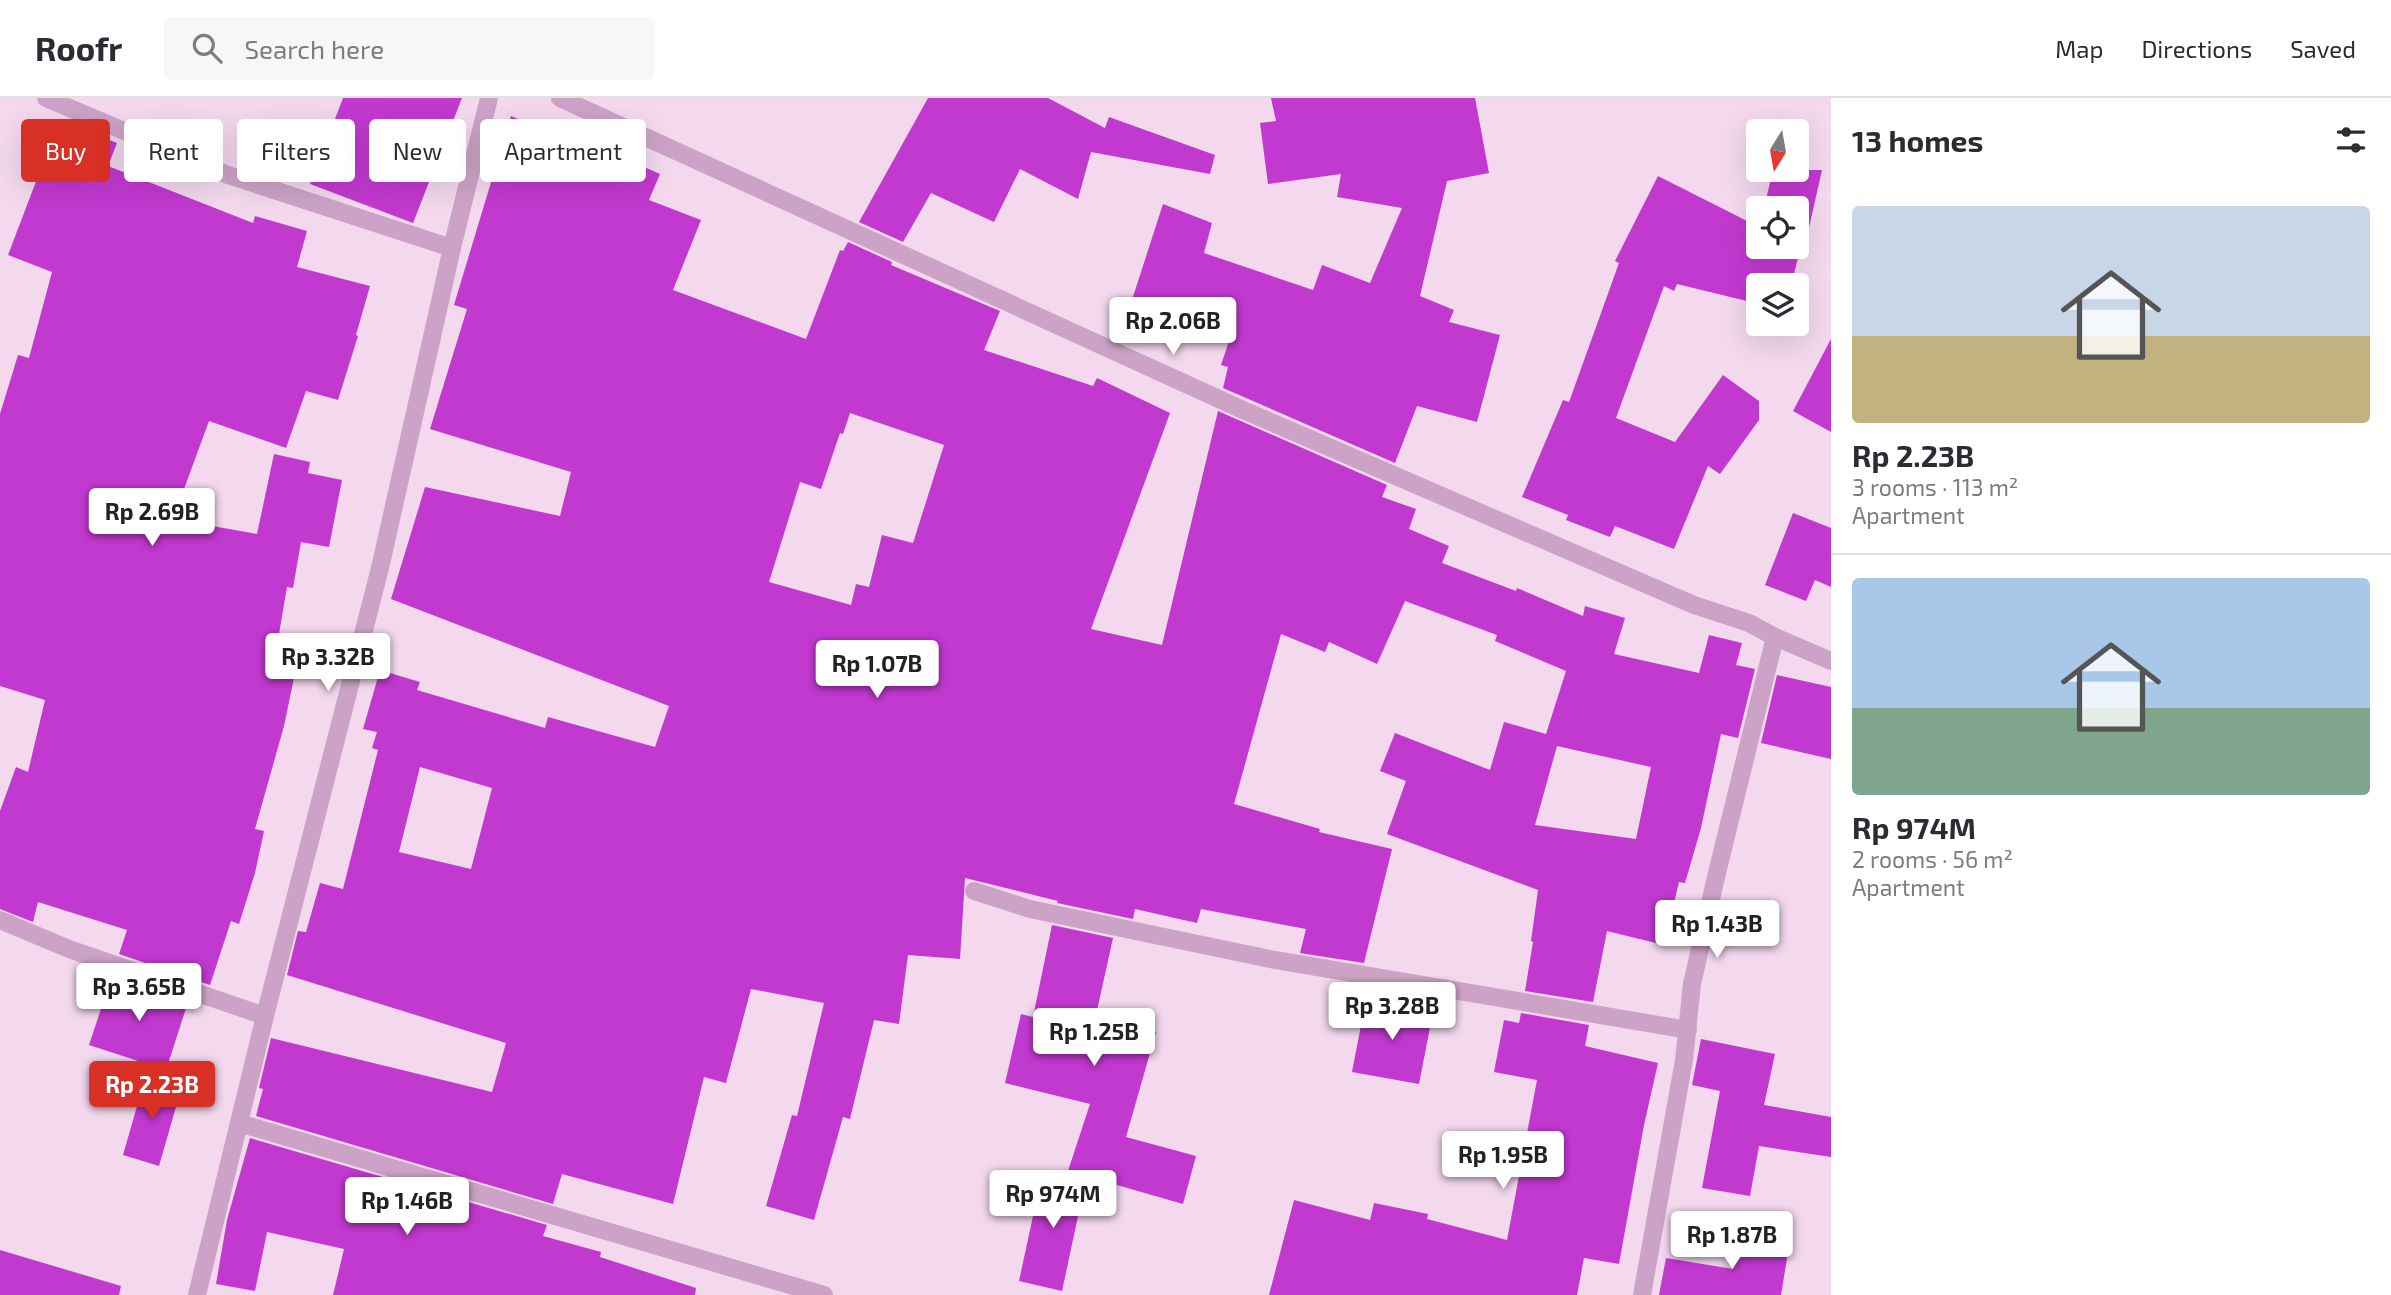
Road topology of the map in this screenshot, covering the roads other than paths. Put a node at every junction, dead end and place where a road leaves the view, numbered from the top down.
1 (46, 98) edge
2 (489, 98) edge
3 (560, 98) edge
4 (452, 248) junction
5 (1775, 637) junction
6 (1831, 661) edge
7 (974, 891) dead end
8 (0, 920) edge
9 (265, 1016) junction
10 (1688, 1030) junction
11 (239, 1123) junction
12 (197, 1295) edge
13 (824, 1295) edge
14 (1642, 1295) edge

1 - 4 street
2 - 4 street
3 - 5 street
4 - 9 street
5 - 6 street
5 - 10 street
7 - 10 street
8 - 9 street
9 - 11 street
10 - 14 street
11 - 12 street
11 - 13 street

